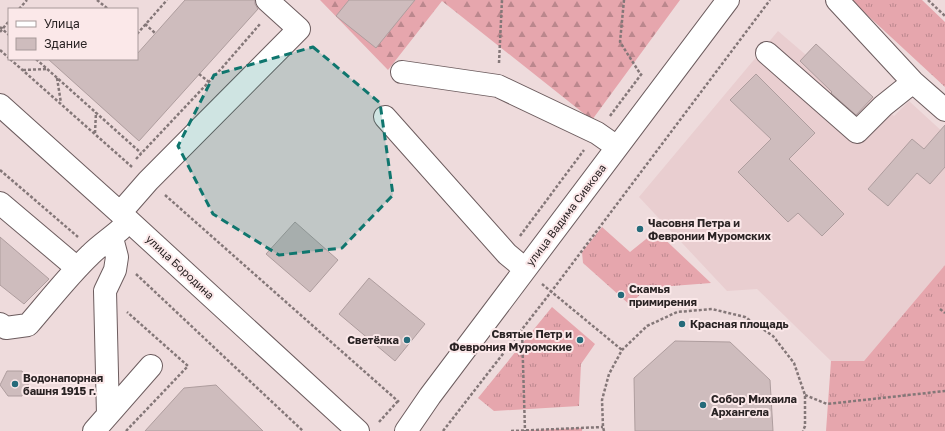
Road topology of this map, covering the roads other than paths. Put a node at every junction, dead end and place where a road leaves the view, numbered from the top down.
1 (728, 0) edge
2 (837, 0) edge
3 (271, 3) edge
4 (767, 53) dead end
5 (402, 72) dead end
6 (913, 82) junction
7 (0, 105) edge
8 (945, 110) edge
9 (385, 117) dead end
10 (617, 147) junction
11 (0, 203) edge
12 (125, 217) junction
13 (111, 253) junction
14 (77, 268) junction
15 (525, 269) junction
16 (120, 298) dead end
17 (0, 324) edge
18 (151, 366) dead end
19 (108, 415) junction
20 (94, 431) edge
21 (358, 431) edge
22 (406, 431) edge

1 - 10 street, улица Вадима Сивкова
2 - 6 street
3 - 12 street
4 - 6 street
5 - 10 street
6 - 8 street
7 - 12 street, улица Бородина
9 - 15 street
10 - 15 street, улица Вадима Сивкова
11 - 14 street
12 - 13 street
12 - 21 street, улица Бородина
13 - 14 street
13 - 16 street
13 - 19 street
14 - 17 street
15 - 22 street, улица Вадима Сивкова
18 - 19 street
19 - 20 street

